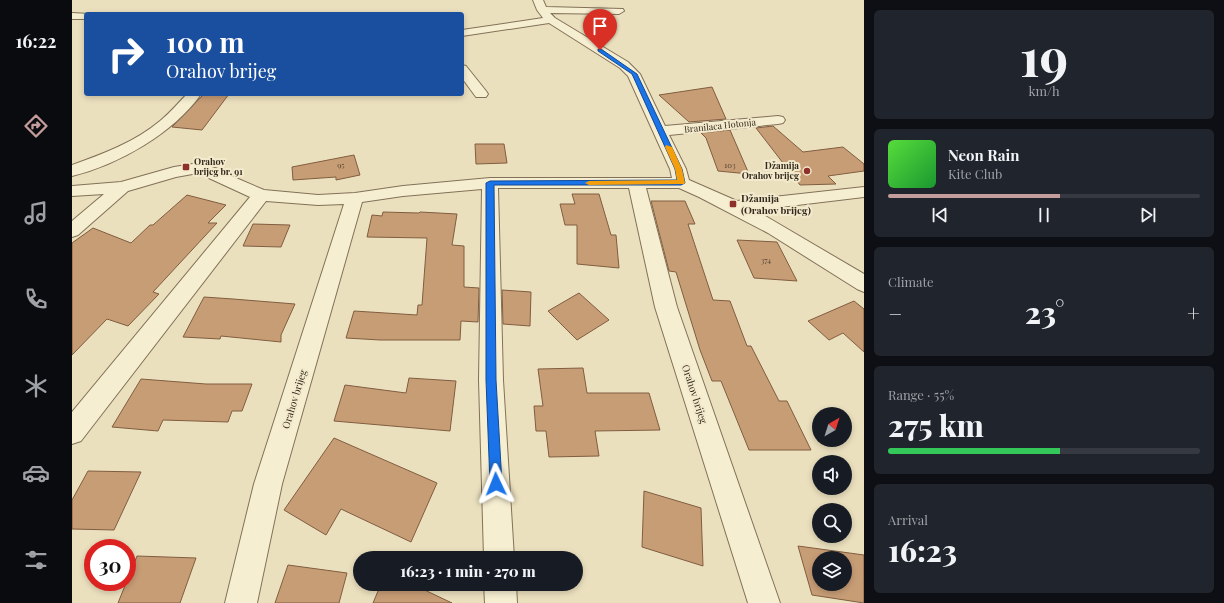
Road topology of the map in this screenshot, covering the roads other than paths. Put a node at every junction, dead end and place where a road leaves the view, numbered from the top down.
1 (540, 5) edge
2 (619, 11) dead end
3 (72, 16) edge
4 (84, 16) edge
5 (551, 20) junction
6 (464, 33) edge
7 (464, 72) edge
8 (481, 94) dead end
9 (192, 96) edge
10 (778, 120) dead end
11 (662, 131) junction
12 (72, 171) edge
13 (490, 183) junction
14 (636, 183) junction
15 (681, 183) junction
16 (122, 187) junction
17 (72, 191) edge
18 (864, 192) edge
19 (261, 195) junction
20 (355, 198) junction
21 (735, 207) junction
22 (72, 231) edge
23 (864, 284) edge
24 (72, 432) edge
25 (499, 551) edge
26 (500, 591) edge
27 (241, 603) edge
28 (501, 603) edge
29 (764, 603) edge

1 - 2 street
1 - 5 street
3 - 4 street
5 - 6 street
5 - 11 street
7 - 8 street
9 - 12 street
10 - 11 street, Branilaca Hotonja
11 - 15 street
13 - 14 street
13 - 20 street
13 - 25 street
14 - 15 street
14 - 29 street, Orahov brijeg
15 - 21 street
16 - 17 street
16 - 19 street
16 - 22 street
18 - 21 street
19 - 20 street
19 - 24 street
20 - 27 street, Orahov brijeg
21 - 23 street
26 - 28 street

